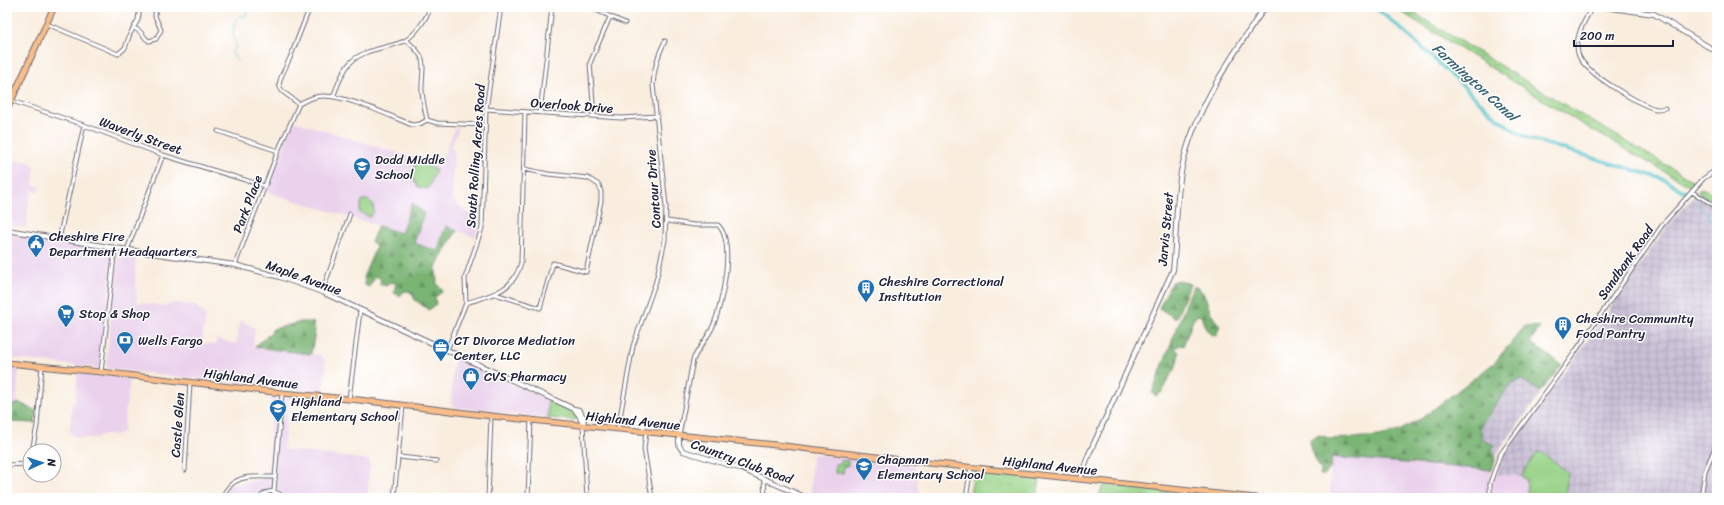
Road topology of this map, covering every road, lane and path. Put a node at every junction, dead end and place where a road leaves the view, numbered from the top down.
1 (54, 7) edge
2 (140, 7) edge
3 (156, 7) edge
4 (310, 7) edge
5 (431, 7) edge
6 (501, 7) edge
7 (552, 7) edge
8 (589, 7) edge
9 (1264, 7) edge
10 (1592, 7) edge
11 (1604, 7) edge
12 (610, 17) junction
13 (625, 23) dead end
14 (47, 24) junction
15 (134, 28) junction
16 (406, 40) junction
17 (664, 41) dead end
18 (1717, 52) edge
19 (334, 96) junction
20 (12, 101) junction
21 (299, 104) junction
22 (1665, 108) dead end
23 (486, 109) junction
24 (7, 110) edge
25 (525, 112) junction
26 (540, 113) junction
27 (594, 116) junction
28 (657, 116) junction
29 (427, 120) junction
30 (84, 125) junction
31 (485, 125) junction
32 (218, 131) dead end
33 (278, 151) junction
34 (163, 155) junction
35 (524, 169) junction
36 (1717, 169) edge
37 (265, 186) junction
38 (1692, 192) junction
39 (1717, 206) edge
40 (350, 214) dead end
41 (667, 221) junction
42 (7, 230) edge
43 (59, 239) junction
44 (115, 248) junction
45 (127, 250) junction
46 (235, 265) junction
47 (322, 292) junction
48 (495, 294) junction
49 (466, 303) junction
50 (360, 311) junction
51 (447, 350) junction
52 (7, 363) edge
53 (42, 366) junction
54 (101, 372) junction
55 (190, 382) junction
56 (282, 394) junction
57 (349, 399) junction
58 (403, 406) junction
59 (491, 416) junction
60 (531, 419) junction
61 (583, 425) junction
62 (618, 428) junction
63 (646, 432) junction
64 (679, 436) junction
65 (34, 443) edge
66 (1717, 443) edge
67 (399, 457) junction
68 (437, 461) dead end
69 (22, 464) edge
70 (7, 465) edge
71 (971, 467) junction
72 (184, 470) dead end
73 (275, 477) junction
74 (764, 479) junction
75 (1080, 479) junction
76 (274, 491) junction
77 (222, 498) edge
78 (260, 498) edge
79 (284, 498) edge
80 (394, 498) edge
81 (488, 498) edge
82 (528, 498) edge
83 (587, 498) edge
84 (652, 498) edge
85 (765, 498) edge
86 (807, 498) edge
87 (966, 498) edge
88 (1256, 498) edge
89 (1490, 498) edge
90 (1701, 498) edge

1 - 14 main road
2 - 15 street
3 - 15 street
4 - 21 street
5 - 16 street
6 - 23 street, South Rolling Acres Road
7 - 26 street
8 - 12 street
9 - 75 street, Jarvis Street
10 - 22 street
11 - 18 street
12 - 13 street
12 - 27 street
14 - 15 street
14 - 20 main road
16 - 19 street
16 - 29 street
17 - 28 street, Contour Drive
19 - 21 street
19 - 29 street
20 - 24 main road
20 - 30 street, Waverly Street
21 - 33 street, Park Place
23 - 25 street, Overlook Drive
23 - 31 street, South Rolling Acres Road
25 - 26 street, Overlook Drive
25 - 35 street
26 - 27 street, Overlook Drive
27 - 28 street, Overlook Drive
28 - 41 street, Contour Drive
29 - 31 street
30 - 34 street, Waverly Street
30 - 43 street
31 - 49 street, South Rolling Acres Road
32 - 33 street
33 - 37 street, Park Place
34 - 37 street, Waverly Street
34 - 45 street
35 - 48 street
35 - 48 street
36 - 38 street, Sandbank Road
37 - 46 street, Park Place
38 - 39 street
38 - 89 street, Sandbank Road
40 - 47 street
41 - 62 street, Contour Drive
41 - 64 street
42 - 43 street, Maple Avenue
43 - 44 street, Maple Avenue
44 - 45 street, Maple Avenue
44 - 54 street
45 - 46 street, Maple Avenue
46 - 47 street, Maple Avenue
47 - 50 street, Maple Avenue
48 - 49 street
49 - 51 street, South Rolling Acres Road
50 - 51 street, Maple Avenue
50 - 57 street
51 - 61 street, Maple Avenue
52 - 53 main road, Highland Avenue
53 - 54 main road, Highland Avenue
53 - 65 street
54 - 55 main road, Highland Avenue
55 - 56 main road, Highland Avenue
55 - 72 street, Castle Glen
56 - 57 main road, Highland Avenue
56 - 73 street
57 - 58 main road, Highland Avenue
58 - 59 main road, Highland Avenue
58 - 67 street
59 - 60 main road, Highland Avenue
59 - 81 street
60 - 61 main road, Highland Avenue
60 - 82 street
61 - 62 main road, Highland Avenue
61 - 83 street
62 - 63 main road, Highland Avenue
63 - 64 main road, Highland Avenue
63 - 84 street
64 - 71 main road, Highland Avenue
64 - 74 street, Country Club Road
66 - 90 street
67 - 68 street
67 - 80 street
69 - 70 street
71 - 75 main road, Highland Avenue
71 - 87 street
73 - 76 street
73 - 77 street
74 - 85 street
74 - 86 street, Country Club Road
75 - 88 main road, Highland Avenue
76 - 78 street
76 - 79 street

